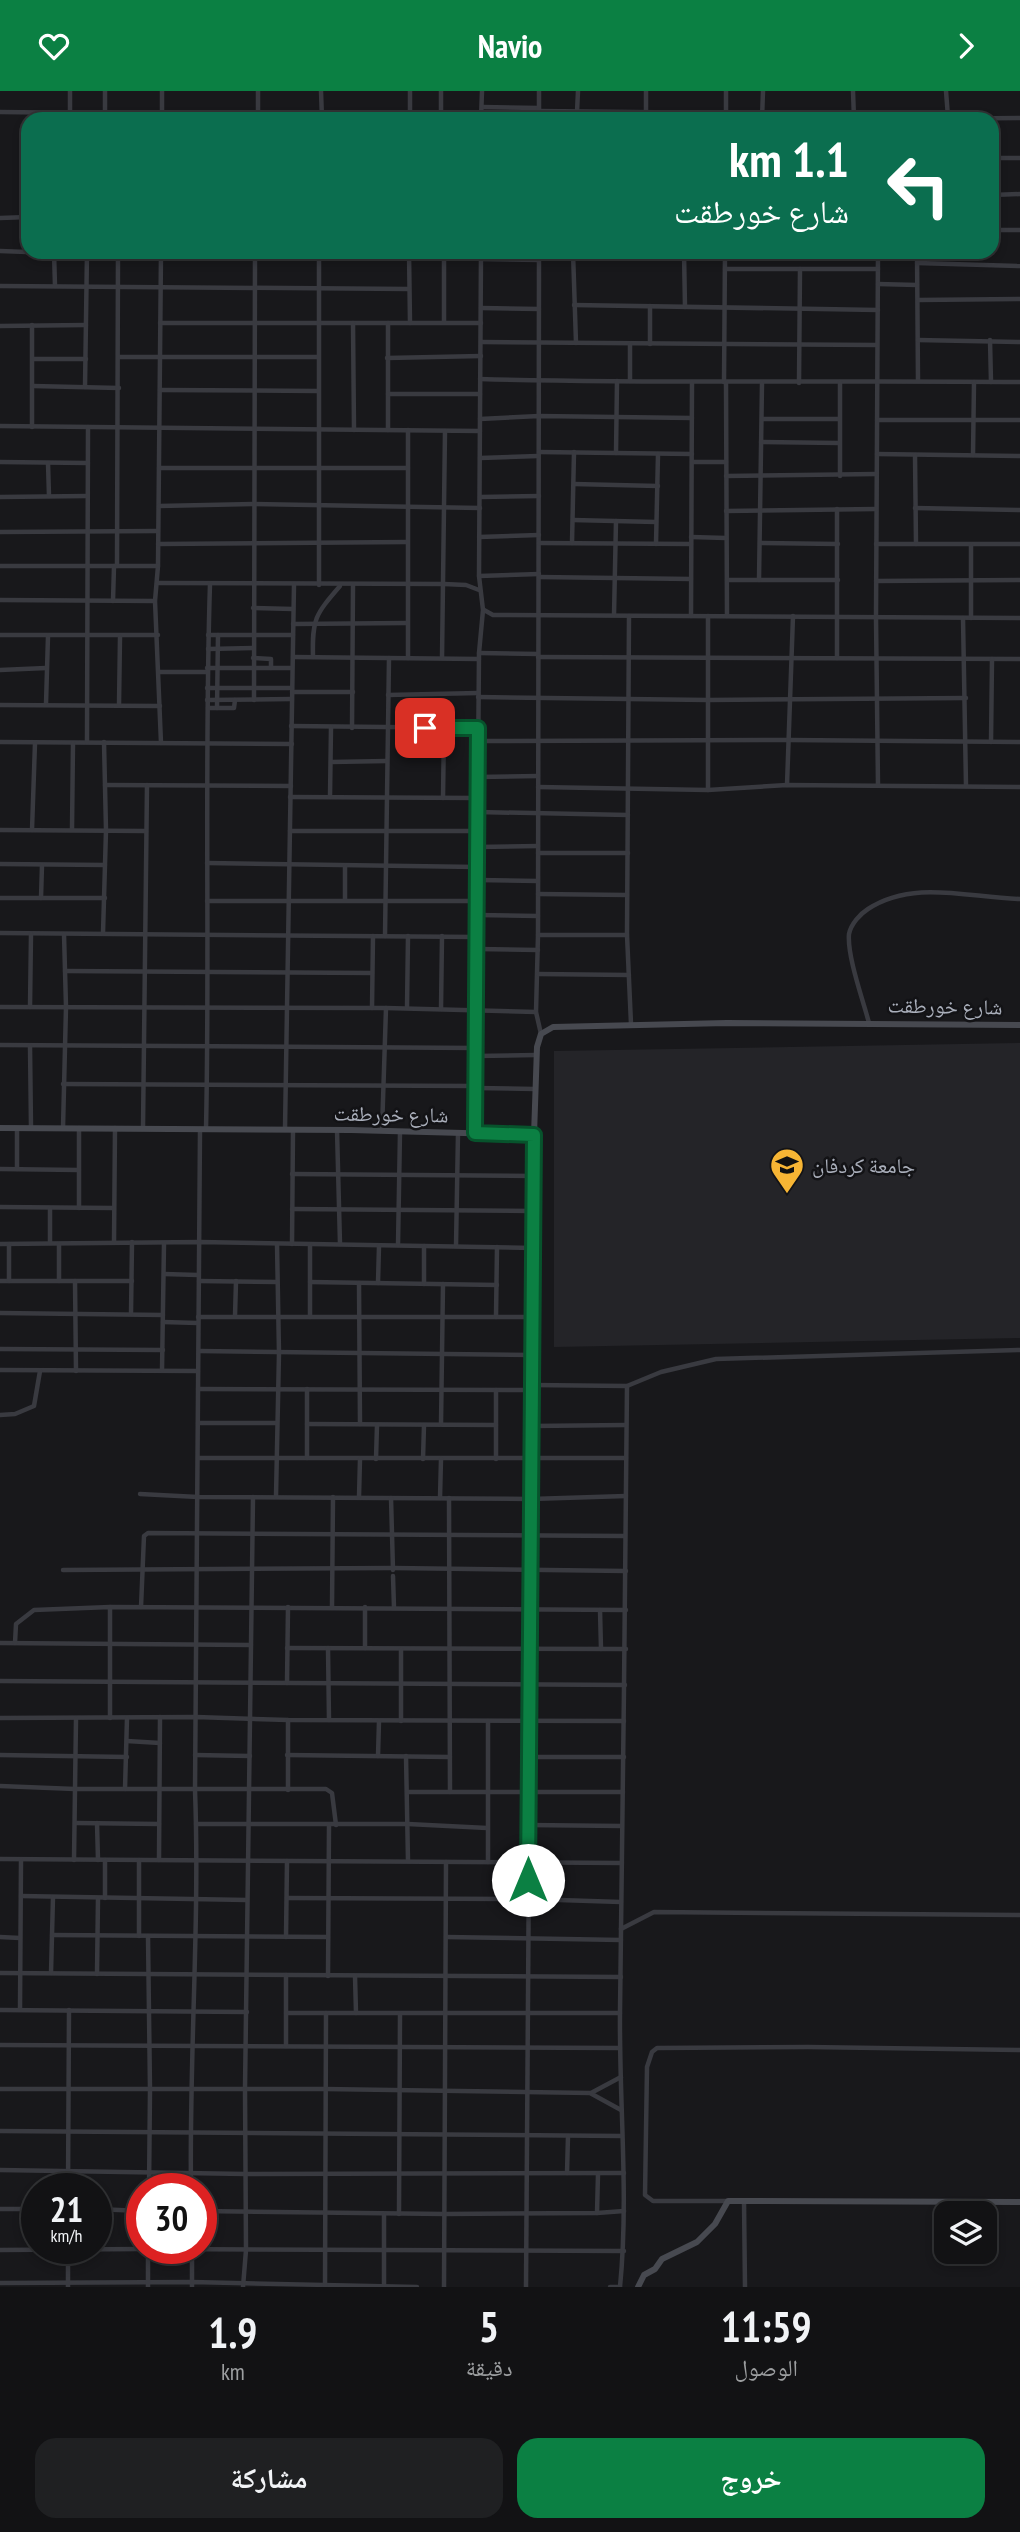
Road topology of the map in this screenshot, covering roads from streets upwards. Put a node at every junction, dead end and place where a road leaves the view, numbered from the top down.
1 (70, 91) edge
2 (105, 91) edge
3 (162, 91) edge
4 (258, 91) edge
5 (321, 91) edge
6 (410, 91) edge
7 (441, 91) edge
8 (482, 91) edge
9 (539, 91) edge
10 (578, 91) edge
11 (646, 91) edge
12 (726, 91) edge
13 (763, 91) edge
14 (853, 91) edge
15 (946, 91) edge
16 (481, 107) junction
17 (539, 110) junction
18 (105, 111) junction
19 (0, 112) edge
20 (35, 112) joint
21 (70, 112) junction
22 (114, 112) edge
23 (162, 112) edge
24 (258, 112) edge
25 (322, 112) edge
26 (410, 112) edge
27 (441, 112) edge
28 (482, 112) edge
29 (578, 112) junction
30 (632, 112) joint
31 (646, 112) joint
32 (726, 112) edge
33 (762, 112) edge
34 (854, 112) edge
35 (948, 112) edge
36 (1020, 118) edge
37 (999, 119) edge
38 (999, 157) edge
39 (1020, 158) edge
40 (1020, 194) edge
41 (999, 195) edge
42 (0, 218) edge
43 (21, 218) edge
44 (999, 230) edge
45 (1020, 230) edge
46 (0, 251) edge
47 (21, 251) edge
48 (54, 259) edge
49 (87, 259) edge
50 (118, 259) edge
51 (161, 259) edge
52 (255, 259) edge
53 (319, 259) edge
54 (410, 259) edge
55 (444, 259) edge
56 (481, 259) joint
57 (573, 259) edge
58 (684, 259) edge
59 (725, 259) edge
60 (878, 259) edge
61 (917, 259) edge
62 (539, 260) joint
63 (917, 263) junction
64 (1020, 265) edge
65 (725, 269) junction
66 (800, 269) junction
67 (878, 269) junction
68 (878, 284) junction
69 (917, 285) junction
70 (0, 286) edge
71 (55, 286) junction
72 (86, 286) junction
73 (254, 286) junction
74 (118, 287) junction
75 (160, 287) junction
76 (320, 288) junction
77 (409, 289) junction
78 (1020, 299) edge
79 (918, 300) junction
80 (574, 305) junction
81 (650, 306) junction
82 (685, 307) junction
83 (724, 307) junction
84 (800, 307) junction
85 (481, 308) junction
86 (539, 309) junction
87 (878, 310) junction
88 (318, 322) junction
89 (160, 323) junction
90 (254, 323) junction
91 (353, 323) junction
92 (388, 323) junction
93 (410, 323) junction
94 (444, 323) junction
95 (481, 323) junction
96 (86, 324) junction
97 (32, 325) junction
98 (0, 326) edge
99 (918, 340) junction
100 (990, 340) junction
101 (481, 342) junction
102 (539, 342) junction
103 (1020, 342) edge
104 (576, 343) junction
105 (724, 343) junction
106 (630, 344) junction
107 (650, 344) junction
108 (800, 344) junction
109 (877, 345) junction
110 (481, 356) junction
111 (118, 357) junction
112 (160, 357) junction
113 (318, 357) junction
114 (254, 358) junction
115 (387, 358) junction
116 (33, 359) junction
117 (86, 359) junction
118 (480, 379) junction
119 (539, 380) junction
120 (617, 381) junction
121 (630, 381) junction
122 (918, 381) junction
123 (692, 382) junction
124 (725, 382) junction
125 (840, 382) junction
126 (878, 382) junction
127 (974, 382) junction
128 (991, 382) junction
129 (1020, 382) edge
130 (762, 383) junction
131 (799, 383) junction
132 (33, 386) junction
133 (85, 387) junction
134 (119, 388) junction
135 (160, 390) junction
136 (254, 391) junction
137 (318, 391) junction
138 (388, 394) junction
139 (480, 394) junction
140 (539, 416) junction
141 (617, 417) junction
142 (692, 418) junction
143 (480, 419) junction
144 (762, 419) junction
145 (839, 419) junction
146 (877, 420) junction
147 (974, 420) junction
148 (1020, 421) edge
149 (0, 426) edge
150 (33, 427) junction
151 (88, 427) junction
152 (119, 427) junction
153 (159, 427) junction
154 (254, 428) junction
155 (318, 429) junction
156 (354, 429) junction
157 (388, 430) junction
158 (408, 430) junction
159 (445, 431) junction
160 (480, 431) junction
161 (761, 442) junction
162 (839, 443) junction
163 (574, 452) junction
164 (616, 453) junction
165 (658, 453) junction
166 (539, 454) junction
167 (692, 454) junction
168 (877, 454) junction
169 (915, 455) junction
170 (973, 455) junction
171 (1020, 456) edge
172 (480, 458) junction
173 (0, 462) edge
174 (691, 462) junction
175 (726, 462) junction
176 (48, 463) junction
177 (88, 463) junction
178 (254, 467) junction
179 (159, 468) junction
180 (320, 468) junction
181 (408, 468) junction
182 (876, 474) junction
183 (726, 475) junction
184 (761, 476) junction
185 (840, 476) junction
186 (574, 484) junction
187 (658, 485) junction
188 (49, 496) junction
189 (88, 496) junction
190 (539, 496) junction
191 (0, 497) edge
192 (480, 497) junction
193 (253, 504) junction
194 (320, 505) junction
195 (159, 506) junction
196 (408, 507) junction
197 (443, 507) junction
198 (480, 508) junction
199 (915, 508) junction
200 (837, 509) junction
201 (876, 509) junction
202 (1020, 509) edge
203 (726, 511) junction
204 (761, 511) junction
205 (573, 520) junction
206 (616, 521) junction
207 (656, 522) junction
208 (88, 530) junction
209 (118, 531) junction
210 (158, 531) junction
211 (0, 532) edge
212 (539, 535) junction
213 (479, 537) junction
214 (726, 538) junction
215 (691, 541) junction
216 (407, 542) junction
217 (320, 543) junction
218 (539, 543) junction
219 (572, 543) junction
220 (760, 543) junction
221 (158, 544) junction
222 (253, 544) junction
223 (616, 544) junction
224 (656, 544) junction
225 (838, 544) junction
226 (876, 544) junction
227 (916, 544) junction
228 (1020, 544) edge
229 (971, 545) junction
230 (0, 566) edge
231 (87, 566) junction
232 (116, 566) junction
233 (158, 566) junction
234 (479, 576) junction
235 (539, 576) junction
236 (615, 579) junction
237 (691, 579) junction
238 (972, 579) junction
239 (726, 580) junction
240 (759, 580) junction
241 (838, 580) junction
242 (1020, 580) edge
243 (876, 581) junction
244 (157, 583) junction
245 (210, 584) junction
246 (294, 584) junction
247 (253, 585) junction
248 (319, 585) junction
249 (340, 585) junction
250 (354, 585) junction
251 (407, 585) junction
252 (444, 585) junction
253 (479, 590) junction
254 (0, 600) edge
255 (87, 601) junction
256 (113, 601) junction
257 (155, 601) junction
258 (253, 608) junction
259 (293, 609) junction
260 (483, 610) junction
261 (538, 615) junction
262 (614, 615) junction
263 (629, 615) junction
264 (691, 616) junction
265 (708, 616) junction
266 (727, 616) junction
267 (793, 616) junction
268 (838, 618) junction
269 (876, 618) junction
270 (963, 618) junction
271 (971, 618) junction
272 (1020, 618) edge
273 (407, 623) junction
274 (293, 624) junction
275 (313, 624) junction
276 (353, 624) junction
277 (0, 635) edge
278 (158, 635) junction
279 (208, 635) junction
280 (218, 635) junction
281 (237, 635) junction
282 (253, 635) junction
283 (293, 635) junction
284 (48, 636) junction
285 (87, 637) junction
286 (120, 637) junction
287 (237, 648) junction
288 (253, 648) junction
289 (208, 649) junction
290 (218, 649) junction
291 (538, 655) junction
292 (479, 656) junction
293 (293, 657) junction
294 (313, 657) junction
295 (837, 657) junction
296 (877, 657) junction
297 (253, 658) junction
298 (353, 658) junction
299 (388, 658) junction
300 (408, 658) junction
301 (442, 658) junction
302 (629, 658) junction
303 (708, 658) junction
304 (793, 659) junction
305 (964, 659) junction
306 (992, 659) junction
307 (1020, 659) edge
308 (254, 667) junction
309 (46, 668) junction
310 (218, 668) junction
311 (271, 668) junction
312 (292, 669) junction
313 (0, 670) edge
314 (207, 670) junction
315 (159, 672) junction
316 (253, 687) junction
317 (207, 688) junction
318 (218, 688) junction
319 (292, 690) junction
320 (353, 692) junction
321 (388, 695) junction
322 (478, 695) junction
323 (538, 698) junction
324 (879, 698) junction
325 (966, 698) junction
326 (254, 699) junction
327 (292, 699) junction
328 (628, 699) junction
329 (790, 699) junction
330 (207, 700) junction
331 (218, 700) junction
332 (235, 700) junction
333 (708, 700) junction
334 (46, 704) junction
335 (87, 704) junction
336 (0, 705) edge
337 (119, 705) junction
338 (160, 706) junction
339 (208, 708) junction
340 (217, 708) junction
341 (291, 726) junction
342 (331, 727) junction
343 (352, 728) junction
344 (387, 728) junction
345 (443, 728) junction
346 (478, 728) junction
347 (628, 740) junction
348 (708, 740) junction
349 (790, 740) junction
350 (478, 741) junction
351 (538, 741) junction
352 (878, 741) junction
353 (966, 742) junction
354 (991, 742) junction
355 (1020, 742) edge
356 (0, 743) edge
357 (35, 743) junction
358 (73, 743) junction
359 (87, 743) junction
360 (104, 743) junction
361 (162, 743) junction
362 (209, 744) junction
363 (292, 744) junction
364 (387, 761) junction
365 (331, 762) junction
366 (538, 776) junction
367 (478, 777) junction
368 (105, 785) junction
369 (146, 785) junction
370 (208, 785) junction
371 (788, 785) junction
372 (878, 785) junction
373 (291, 786) junction
374 (967, 786) junction
375 (538, 787) junction
376 (1020, 787) edge
377 (628, 788) junction
378 (708, 790) junction
379 (290, 797) junction
380 (330, 797) junction
381 (387, 797) junction
382 (443, 798) junction
383 (478, 798) junction
384 (478, 812) junction
385 (538, 813) junction
386 (628, 815) junction
387 (72, 829) junction
388 (0, 830) edge
389 (32, 830) junction
390 (106, 830) junction
391 (145, 831) junction
392 (290, 831) junction
393 (386, 831) junction
394 (477, 831) junction
395 (538, 846) junction
396 (477, 847) junction
397 (538, 853) junction
398 (628, 853) junction
399 (207, 863) junction
400 (0, 864) edge
401 (42, 865) junction
402 (105, 865) junction
403 (289, 865) junction
404 (345, 866) junction
405 (386, 866) junction
406 (477, 867) junction
407 (478, 880) junction
408 (538, 881) junction
409 (538, 894) junction
410 (627, 895) junction
411 (0, 898) edge
412 (41, 898) junction
413 (105, 898) junction
414 (289, 899) junction
415 (345, 899) junction
416 (1020, 899) edge
417 (385, 900) junction
418 (207, 901) junction
419 (477, 901) junction
420 (477, 915) junction
421 (538, 916) junction
422 (0, 933) edge
423 (103, 933) junction
424 (146, 933) junction
425 (31, 934) junction
426 (64, 934) junction
427 (206, 934) junction
428 (288, 935) junction
429 (538, 935) junction
430 (627, 935) junction
431 (373, 936) junction
432 (384, 936) junction
433 (408, 936) junction
434 (442, 936) junction
435 (477, 937) junction
436 (477, 949) junction
437 (538, 950) junction
438 (65, 971) junction
439 (206, 971) junction
440 (145, 972) junction
441 (288, 972) junction
442 (372, 973) junction
443 (538, 974) junction
444 (629, 975) junction
445 (0, 1007) edge
446 (30, 1007) junction
447 (66, 1007) junction
448 (144, 1007) junction
449 (207, 1008) junction
450 (372, 1008) junction
451 (386, 1008) junction
452 (407, 1008) junction
453 (287, 1009) junction
454 (441, 1009) junction
455 (476, 1009) junction
456 (536, 1011) junction
457 (869, 1023) junction
458 (631, 1024) junction
459 (1020, 1025) edge
460 (541, 1034) junction
461 (0, 1045) edge
462 (30, 1046) junction
463 (65, 1046) junction
464 (208, 1046) junction
465 (143, 1047) junction
466 (286, 1047) junction
467 (385, 1047) junction
468 (476, 1048) junction
469 (537, 1055) junction
470 (476, 1056) junction
471 (63, 1084) junction
472 (142, 1084) junction
473 (207, 1084) junction
474 (286, 1084) junction
475 (383, 1084) junction
476 (476, 1087) junction
477 (535, 1089) junction
478 (0, 1128) edge
479 (17, 1128) junction
480 (30, 1128) junction
481 (63, 1128) junction
482 (79, 1128) junction
483 (115, 1128) junction
484 (143, 1128) junction
485 (203, 1130) junction
486 (289, 1130) junction
487 (337, 1130) junction
488 (382, 1131) junction
489 (400, 1132) junction
490 (458, 1133) junction
491 (475, 1133) junction
492 (534, 1135) junction
493 (0, 1169) edge
494 (17, 1169) junction
495 (79, 1170) junction
496 (340, 1173) junction
497 (399, 1173) junction
498 (292, 1174) junction
499 (457, 1174) junction
500 (534, 1176) junction
501 (0, 1207) edge
502 (50, 1208) junction
503 (79, 1208) junction
504 (113, 1208) junction
505 (292, 1209) junction
506 (340, 1209) junction
507 (398, 1209) junction
508 (457, 1210) junction
509 (533, 1211) junction
510 (114, 1242) junction
511 (132, 1242) junction
512 (50, 1243) junction
513 (164, 1243) junction
514 (200, 1243) junction
515 (0, 1244) edge
516 (9, 1244) junction
517 (59, 1244) junction
518 (278, 1244) junction
519 (292, 1244) junction
520 (310, 1244) junction
521 (340, 1244) junction
522 (398, 1245) junction
523 (379, 1246) junction
524 (424, 1246) junction
525 (456, 1246) junction
526 (497, 1247) junction
527 (533, 1248) junction
528 (164, 1274) junction
529 (199, 1278) junction
530 (0, 1281) edge
531 (9, 1281) junction
532 (59, 1281) junction
533 (75, 1281) junction
534 (132, 1281) junction
535 (236, 1282) junction
536 (277, 1282) junction
537 (310, 1282) junction
538 (359, 1283) junction
539 (378, 1283) junction
540 (424, 1284) junction
541 (443, 1284) junction
542 (496, 1285) junction
543 (0, 1313) edge
544 (131, 1314) junction
545 (76, 1315) junction
546 (163, 1315) junction
547 (235, 1316) junction
548 (198, 1317) junction
549 (279, 1317) junction
550 (310, 1317) junction
551 (443, 1317) junction
552 (496, 1317) junction
553 (533, 1317) junction
554 (359, 1318) junction
555 (163, 1322) junction
556 (198, 1324) junction
557 (0, 1349) edge
558 (75, 1349) junction
559 (163, 1350) junction
560 (1020, 1350) edge
561 (199, 1351) junction
562 (279, 1353) junction
563 (360, 1353) junction
564 (442, 1354) junction
565 (533, 1355) junction
566 (0, 1370) edge
567 (162, 1370) junction
568 (40, 1371) junction
569 (76, 1371) junction
570 (198, 1371) junction
571 (627, 1386) junction
572 (532, 1388) junction
573 (198, 1389) junction
574 (276, 1389) junction
575 (307, 1389) junction
576 (360, 1389) junction
577 (496, 1390) junction
578 (443, 1391) junction
579 (0, 1415) edge
580 (198, 1423) junction
581 (276, 1423) junction
582 (307, 1424) junction
583 (360, 1424) junction
584 (377, 1424) junction
585 (441, 1424) junction
586 (424, 1425) junction
587 (496, 1425) junction
588 (626, 1425) junction
589 (532, 1426) junction
590 (198, 1458) junction
591 (275, 1458) junction
592 (307, 1458) junction
593 (626, 1458) junction
594 (360, 1459) junction
595 (376, 1459) junction
596 (423, 1459) junction
597 (441, 1459) junction
598 (496, 1459) junction
599 (531, 1460) junction
600 (140, 1494) dead end
601 (276, 1496) junction
602 (626, 1496) junction
603 (198, 1497) junction
604 (253, 1497) junction
605 (333, 1497) junction
606 (359, 1497) junction
607 (391, 1498) junction
608 (440, 1498) junction
609 (449, 1498) junction
610 (531, 1499) junction
611 (197, 1533) junction
612 (252, 1533) junction
613 (392, 1534) junction
614 (449, 1534) junction
615 (531, 1534) junction
616 (332, 1535) junction
617 (625, 1536) junction
618 (197, 1568) junction
619 (252, 1568) junction
620 (143, 1569) junction
621 (332, 1569) junction
622 (450, 1569) junction
623 (63, 1570) dead end
624 (531, 1570) junction
625 (626, 1571) junction
626 (393, 1572) junction
627 (110, 1607) junction
628 (141, 1607) junction
629 (197, 1607) junction
630 (251, 1607) junction
631 (288, 1607) junction
632 (332, 1607) junction
633 (365, 1607) junction
634 (394, 1608) junction
635 (450, 1609) junction
636 (530, 1610) junction
637 (600, 1610) junction
638 (626, 1610) junction
639 (0, 1643) edge
640 (15, 1643) junction
641 (110, 1644) junction
642 (196, 1644) junction
643 (251, 1645) junction
644 (287, 1648) junction
645 (328, 1648) junction
646 (365, 1648) junction
647 (450, 1648) junction
648 (401, 1649) junction
649 (601, 1649) junction
650 (626, 1649) junction
651 (530, 1650) junction
652 (0, 1681) edge
653 (110, 1682) junction
654 (250, 1682) junction
655 (196, 1683) junction
656 (287, 1683) junction
657 (328, 1683) junction
658 (401, 1684) junction
659 (450, 1684) junction
660 (530, 1685) junction
661 (625, 1685) junction
662 (160, 1717) junction
663 (196, 1717) junction
664 (110, 1718) junction
665 (127, 1718) junction
666 (0, 1719) edge
667 (76, 1719) junction
668 (249, 1719) junction
669 (288, 1720) junction
670 (329, 1720) junction
671 (451, 1720) junction
672 (379, 1721) junction
673 (401, 1721) junction
674 (488, 1721) junction
675 (624, 1721) junction
676 (529, 1722) junction
677 (127, 1741) junction
678 (160, 1743) junction
679 (0, 1755) edge
680 (75, 1755) junction
681 (195, 1755) junction
682 (288, 1755) junction
683 (250, 1756) junction
684 (378, 1756) junction
685 (406, 1756) junction
686 (127, 1757) junction
687 (450, 1757) junction
688 (529, 1757) junction
689 (624, 1757) junction
690 (0, 1786) edge
691 (75, 1789) junction
692 (125, 1789) junction
693 (159, 1790) junction
694 (195, 1790) junction
695 (250, 1790) junction
696 (288, 1790) junction
697 (407, 1792) junction
698 (450, 1792) junction
699 (623, 1792) junction
700 (487, 1793) junction
701 (529, 1793) junction
702 (75, 1823) junction
703 (97, 1823) junction
704 (159, 1824) junction
705 (196, 1824) junction
706 (408, 1824) junction
707 (250, 1825) junction
708 (329, 1825) junction
709 (337, 1825) junction
710 (528, 1825) junction
711 (622, 1826) junction
712 (488, 1828) junction
713 (0, 1859) edge
714 (21, 1860) junction
715 (74, 1860) junction
716 (98, 1860) junction
717 (105, 1860) junction
718 (139, 1860) junction
719 (159, 1860) junction
720 (197, 1860) junction
721 (249, 1860) junction
722 (287, 1861) junction
723 (329, 1861) junction
724 (408, 1861) junction
725 (446, 1862) junction
726 (488, 1862) junction
727 (528, 1862) junction
728 (622, 1863) junction
729 (20, 1896) junction
730 (53, 1897) junction
731 (98, 1898) junction
732 (105, 1898) junction
733 (139, 1898) junction
734 (286, 1898) junction
735 (195, 1899) junction
736 (328, 1899) junction
737 (528, 1899) junction
738 (446, 1900) junction
739 (247, 1901) junction
740 (621, 1902) junction
741 (1020, 1915) edge
742 (621, 1929) junction
743 (52, 1935) junction
744 (98, 1936) junction
745 (138, 1936) junction
746 (148, 1936) junction
747 (194, 1936) junction
748 (0, 1937) edge
749 (248, 1937) junction
750 (286, 1937) junction
751 (328, 1937) junction
752 (446, 1937) junction
753 (20, 1938) junction
754 (528, 1938) junction
755 (621, 1940) junction
756 (0, 1973) edge
757 (20, 1973) junction
758 (51, 1973) junction
759 (97, 1974) junction
760 (148, 1974) junction
761 (193, 1974) junction
762 (248, 1975) junction
763 (286, 1975) junction
764 (328, 1976) junction
765 (355, 1976) junction
766 (446, 1977) junction
767 (528, 1977) junction
768 (621, 1977) junction
769 (0, 2010) edge
770 (20, 2010) junction
771 (69, 2010) junction
772 (149, 2011) junction
773 (192, 2011) junction
774 (247, 2012) junction
775 (286, 2013) junction
776 (326, 2013) junction
777 (356, 2013) junction
778 (528, 2013) junction
779 (620, 2013) junction
780 (400, 2014) junction
781 (446, 2014) junction
782 (0, 2045) edge
783 (68, 2046) junction
784 (150, 2046) junction
785 (192, 2046) junction
786 (286, 2046) junction
787 (326, 2046) junction
788 (246, 2047) junction
789 (399, 2047) junction
790 (620, 2047) junction
791 (446, 2048) junction
792 (528, 2049) junction
793 (1020, 2050) edge
794 (621, 2077) junction
795 (0, 2089) edge
796 (150, 2089) junction
797 (192, 2089) junction
798 (245, 2089) junction
799 (325, 2089) junction
800 (69, 2090) junction
801 (399, 2091) junction
802 (446, 2091) junction
803 (528, 2092) junction
804 (590, 2093) junction
805 (622, 2111) junction
806 (0, 2131) edge
807 (68, 2132) junction
808 (149, 2133) junction
809 (325, 2133) junction
810 (399, 2133) junction
811 (445, 2133) junction
812 (191, 2134) junction
813 (246, 2134) junction
814 (527, 2135) junction
815 (568, 2135) junction
816 (622, 2136) junction
817 (0, 2170) edge
818 (68, 2170) junction
819 (149, 2171) junction
820 (191, 2172) junction
821 (399, 2172) junction
822 (246, 2173) junction
823 (325, 2173) junction
824 (445, 2173) junction
825 (526, 2173) junction
826 (568, 2173) junction
827 (624, 2173) junction
828 (598, 2174) junction
829 (728, 2201) junction
830 (744, 2201) junction
831 (1020, 2202) edge
832 (0, 2209) edge
833 (21, 2209) edge
834 (217, 2211) edge
835 (624, 2211) junction
836 (246, 2212) junction
837 (325, 2213) junction
838 (526, 2213) junction
839 (597, 2213) junction
840 (384, 2214) junction
841 (399, 2214) junction
842 (445, 2214) junction
843 (217, 2249) edge
844 (0, 2250) edge
845 (21, 2250) edge
846 (246, 2250) junction
847 (326, 2250) junction
848 (445, 2250) junction
849 (384, 2251) junction
850 (624, 2251) junction
851 (525, 2252) junction
852 (68, 2264) edge
853 (148, 2264) edge
854 (192, 2264) edge
855 (0, 2283) edge
856 (68, 2285) edge
857 (148, 2285) edge
858 (192, 2285) edge
859 (243, 2286) edge
860 (325, 2287) edge
861 (384, 2287) edge
862 (417, 2287) edge
863 (444, 2287) edge
864 (526, 2287) edge
865 (610, 2287) edge
866 (620, 2287) edge
867 (638, 2287) edge
868 (745, 2287) edge

1 - 21 street
2 - 18 street
3 - 23 street
4 - 24 street
5 - 25 street
6 - 26 street
7 - 27 street
8 - 16 street
9 - 17 street
10 - 29 street
11 - 31 street
12 - 32 street
13 - 33 street
14 - 34 street
15 - 35 street
16 - 17 street
16 - 28 street
17 - 29 street
18 - 21 street
18 - 22 street
19 - 20 street
20 - 21 street
29 - 30 street
30 - 31 street
36 - 37 street
38 - 39 street
40 - 41 street
42 - 43 street
44 - 45 street
46 - 47 street
48 - 71 street
49 - 72 street
50 - 74 street
51 - 75 street
52 - 73 street
53 - 76 street
54 - 77 street
55 - 94 street
56 - 62 street
56 - 85 street
57 - 80 street
58 - 82 street
59 - 65 street
60 - 67 street
61 - 63 street
62 - 86 street
63 - 64 street
63 - 69 street
65 - 66 street
65 - 83 street
66 - 67 street
66 - 84 street
67 - 68 street
68 - 69 street
68 - 87 street
69 - 79 street
70 - 71 street
71 - 72 street
72 - 74 street
72 - 96 street
73 - 75 street
73 - 76 street
73 - 90 street
74 - 75 street
74 - 111 street
75 - 89 street
76 - 77 street
76 - 88 street
77 - 93 street
78 - 79 street
79 - 99 street
80 - 81 street
80 - 104 street
81 - 82 street
81 - 107 street
82 - 83 street
83 - 84 street
83 - 105 street
84 - 87 street
84 - 108 street
85 - 86 street
85 - 95 street
86 - 102 street
87 - 109 street
88 - 90 street
88 - 91 street
88 - 113 street
89 - 90 street
89 - 112 street
90 - 114 street
91 - 92 street
91 - 156 street
92 - 93 street
92 - 115 street
93 - 94 street
94 - 95 street
95 - 101 street
96 - 97 street
96 - 117 street
97 - 98 street
97 - 116 street
99 - 100 street
99 - 122 street
100 - 103 street
100 - 128 street
101 - 102 street
101 - 110 street
102 - 104 street
102 - 119 street
104 - 106 street
105 - 107 street
105 - 108 street
105 - 124 street
106 - 107 street
106 - 121 street
108 - 109 street
108 - 131 street
109 - 126 street
110 - 115 street
110 - 118 street
111 - 112 street
111 - 134 street
112 - 114 street
112 - 135 street
113 - 114 street
113 - 137 street
114 - 136 street
115 - 138 street
116 - 117 street
116 - 132 street
117 - 133 street
118 - 119 street
118 - 139 street
119 - 120 street
119 - 140 street
120 - 121 street
120 - 141 street
121 - 123 street
122 - 126 street
122 - 127 street
123 - 124 street
123 - 142 street
124 - 130 street
124 - 175 street
125 - 126 street
125 - 131 street
125 - 145 street
126 - 146 street
127 - 128 street
127 - 147 street
128 - 129 street
130 - 131 street
130 - 144 street
132 - 133 street
132 - 150 street
133 - 134 street
134 - 152 street
135 - 136 street
135 - 153 street
136 - 137 street
136 - 154 street
137 - 155 street
138 - 139 street
138 - 157 street
139 - 143 street
140 - 141 street
140 - 143 street
140 - 166 street
141 - 142 street
141 - 164 street
142 - 167 street
143 - 160 street
144 - 145 street
144 - 161 street
145 - 162 street
146 - 147 street
146 - 168 street
147 - 148 street
147 - 170 street
149 - 150 street
150 - 151 street
151 - 152 street
151 - 177 street
152 - 153 street
152 - 209 street
153 - 154 street
153 - 179 street
154 - 155 street
154 - 178 street
155 - 156 street
155 - 180 street
156 - 157 street
157 - 158 street
158 - 159 street
158 - 181 street
159 - 160 street
159 - 197 street
160 - 172 street
161 - 162 street
161 - 184 street
162 - 185 street
163 - 164 street
163 - 166 street
163 - 186 street
164 - 165 street
165 - 167 street
165 - 187 street
166 - 172 street
166 - 190 street
167 - 174 street
168 - 169 street
168 - 182 street
169 - 170 street
169 - 199 street
170 - 171 street
172 - 192 street
173 - 176 street
174 - 175 street
174 - 215 street
175 - 183 street
176 - 177 street
176 - 188 street
177 - 189 street
178 - 179 street
178 - 180 street
178 - 193 street
179 - 195 street
180 - 181 street
180 - 194 street
181 - 196 street
182 - 185 street
182 - 201 street
183 - 184 street
183 - 203 street
184 - 185 street
184 - 204 street
186 - 187 street
186 - 205 street
187 - 207 street
188 - 189 street
188 - 191 street
189 - 208 street
190 - 192 street
190 - 212 street
192 - 198 street
193 - 194 street
193 - 195 street
193 - 222 street
194 - 196 street
194 - 217 street
195 - 210 street
196 - 197 street
196 - 216 street
197 - 198 street
197 - 252 street
198 - 213 street
199 - 202 street
199 - 227 street
200 - 201 street
200 - 204 street
200 - 225 street
201 - 226 street
203 - 204 street
203 - 214 street
204 - 220 street
205 - 206 street
205 - 219 street
206 - 207 street
206 - 223 street
207 - 224 street
208 - 209 street
208 - 211 street
208 - 231 street
209 - 210 street
209 - 232 street
210 - 221 street
212 - 213 street
212 - 218 street
213 - 234 street
214 - 215 street
214 - 239 street
215 - 224 street
215 - 237 street
216 - 217 street
216 - 251 street
217 - 222 street
217 - 248 street
218 - 219 street
218 - 235 street
219 - 223 street
220 - 225 street
220 - 240 street
221 - 222 street
221 - 233 street
222 - 247 street
223 - 224 street
223 - 236 street
225 - 241 street
226 - 227 street
226 - 243 street
227 - 229 street
228 - 229 street
229 - 238 street
230 - 231 street
231 - 232 street
231 - 255 street
232 - 233 street
232 - 256 street
233 - 244 street
234 - 235 street
234 - 253 street
235 - 236 street
235 - 261 street
236 - 237 street
236 - 262 street
237 - 264 street
238 - 242 street
238 - 243 street
238 - 271 street
239 - 240 street
239 - 266 street
240 - 241 street
241 - 268 street
243 - 269 street
244 - 245 street
244 - 257 street
245 - 247 street
245 - 279 street
246 - 247 street
246 - 248 street
246 - 259 street
247 - 258 street
248 - 249 street
249 - 250 street
249 - 275 street
250 - 251 street
250 - 276 street
251 - 252 street
251 - 273 street
252 - 253 street
252 - 301 street
253 - 260 street
254 - 255 street
255 - 256 street
255 - 285 street
256 - 257 street
257 - 278 street
258 - 259 street
258 - 282 street
259 - 274 street
260 - 261 street
260 - 292 street
261 - 262 street
261 - 291 street
262 - 263 street
263 - 264 street
263 - 302 street
264 - 265 street
265 - 266 street
265 - 303 street
266 - 267 street
267 - 268 street
267 - 304 street
268 - 269 street
268 - 295 street
269 - 270 street
269 - 296 street
270 - 271 street
270 - 305 street
271 - 272 street
273 - 276 street
273 - 300 street
274 - 275 street
274 - 283 street
275 - 276 street
275 - 294 street
276 - 298 street
277 - 284 street
278 - 286 street
278 - 315 street
279 - 280 street
279 - 289 street
280 - 281 street
280 - 290 street
281 - 282 street
281 - 287 street
282 - 283 street
282 - 288 street
283 - 293 street
284 - 285 street
284 - 309 street
285 - 286 street
285 - 335 street
286 - 337 street
287 - 288 street
287 - 290 street
288 - 297 street
289 - 290 street
289 - 314 street
290 - 310 street
291 - 292 street
291 - 302 street
291 - 323 street
292 - 301 street
292 - 322 street
293 - 294 street
293 - 312 street
294 - 298 street
295 - 296 street
295 - 304 street
296 - 305 street
296 - 324 street
297 - 308 street
297 - 311 street
298 - 299 street
298 - 320 street
299 - 300 street
299 - 321 street
300 - 301 street
302 - 303 street
302 - 328 street
303 - 304 street
303 - 333 street
304 - 329 street
305 - 306 street
305 - 325 street
306 - 307 street
306 - 354 street
308 - 310 street
308 - 311 street
308 - 316 street
309 - 313 street
309 - 334 street
310 - 314 street
310 - 318 street
311 - 312 street
312 - 319 street
314 - 315 street
314 - 317 street
315 - 338 street
316 - 318 street
316 - 319 street
316 - 326 street
317 - 318 street
317 - 330 street
318 - 331 street
319 - 320 street
319 - 327 street
320 - 343 street
321 - 322 street
321 - 344 street
322 - 323 street
322 - 346 street
323 - 328 street
323 - 351 street
324 - 325 street
324 - 329 street
324 - 352 street
325 - 353 street
326 - 327 street
326 - 332 street
327 - 341 street
328 - 333 street
328 - 347 street
329 - 333 street
329 - 349 street
330 - 331 street
330 - 339 street
331 - 332 street
331 - 340 street
332 - 340 street
333 - 348 street
334 - 335 street
334 - 336 street
335 - 337 street
335 - 359 street
337 - 338 street
338 - 361 street
339 - 340 street
339 - 362 street
341 - 342 street
341 - 363 street
342 - 343 street
342 - 365 street
343 - 344 street
344 - 345 street
344 - 364 street
345 - 346 street
345 - 382 street
346 - 350 street
347 - 348 street
347 - 351 street
347 - 377 street
348 - 349 street
348 - 378 street
349 - 352 street
349 - 371 street
350 - 351 street
350 - 367 street
351 - 366 street
352 - 353 street
352 - 372 street
353 - 354 street
353 - 374 street
354 - 355 street
356 - 357 street
357 - 358 street
357 - 389 street
358 - 359 street
358 - 387 street
359 - 360 street
360 - 361 street
360 - 368 street
361 - 362 street
362 - 363 street
362 - 370 street
363 - 373 street
364 - 365 street
364 - 381 street
365 - 380 street
366 - 367 street
366 - 375 street
367 - 383 street
368 - 369 street
368 - 390 street
369 - 370 street
369 - 391 street
370 - 373 street
370 - 399 street
371 - 372 street
371 - 378 street
372 - 374 street
373 - 379 street
374 - 376 street
375 - 377 street
375 - 385 street
377 - 378 street
377 - 386 street
379 - 380 street
379 - 392 street
380 - 381 street
381 - 382 street
381 - 393 street
382 - 383 street
383 - 384 street
384 - 385 street
384 - 394 street
385 - 386 street
385 - 395 street
386 - 398 street
387 - 389 street
387 - 390 street
388 - 389 street
390 - 391 street
390 - 402 street
391 - 424 street
392 - 393 street
392 - 403 street
393 - 394 street
393 - 405 street
394 - 396 street
395 - 396 street
395 - 397 street
396 - 406 street
397 - 398 street
397 - 408 street
398 - 410 street
399 - 403 street
399 - 418 street
400 - 401 street
401 - 402 street
401 - 412 street
402 - 413 street
403 - 404 street
403 - 414 street
404 - 405 street
404 - 415 street
405 - 406 street
405 - 417 street
406 - 407 street
407 - 408 street
407 - 419 street
408 - 409 street
409 - 410 street
409 - 421 street
410 - 430 street
411 - 412 street
412 - 413 street
413 - 423 street
414 - 415 street
414 - 418 street
414 - 428 street
415 - 417 street
416 - 457 street
417 - 419 street
417 - 432 street
418 - 427 street
419 - 420 street
420 - 421 street
420 - 435 street
421 - 429 street
422 - 425 street
423 - 424 street
423 - 426 street
424 - 427 street
424 - 440 street
425 - 426 street
425 - 446 street
426 - 438 street
427 - 428 street
427 - 439 street
428 - 431 street
428 - 441 street
429 - 430 street
429 - 437 street
430 - 444 street
431 - 432 street
431 - 442 street
432 - 433 street
433 - 434 street
433 - 452 street
434 - 435 street
434 - 454 street
435 - 436 street
436 - 437 street
436 - 455 street
437 - 443 street
438 - 440 street
438 - 447 street
439 - 440 street
439 - 441 street
439 - 449 street
440 - 448 street
441 - 442 street
441 - 453 street
442 - 450 street
443 - 444 street
443 - 456 street
444 - 458 street
445 - 446 street
446 - 447 street
447 - 448 street
447 - 463 street
448 - 449 street
448 - 465 street
449 - 453 street
449 - 464 street
450 - 451 street
450 - 453 street
451 - 452 street
451 - 467 street
452 - 454 street
453 - 466 street
454 - 455 street
455 - 456 street
455 - 468 street
456 - 460 street
457 - 458 street, شارع خورطقت
457 - 459 street, شارع خورطقت
458 - 460 street, شارع خورطقت
460 - 469 street
461 - 462 street
462 - 463 street
462 - 480 street
463 - 465 street
463 - 471 street
464 - 465 street
464 - 466 street
464 - 473 street
465 - 472 street
466 - 467 street
466 - 474 street
467 - 468 street
467 - 475 street
468 - 470 street
469 - 470 street
469 - 477 street
470 - 476 street
471 - 472 street
471 - 481 street
472 - 473 street
472 - 484 street
473 - 474 street
473 - 485 street
474 - 475 street
474 - 486 street
475 - 476 street
475 - 488 street
476 - 477 street
476 - 491 street
477 - 492 street
478 - 479 street, شارع خورطقت
479 - 480 street, شارع خورطقت
479 - 494 street
480 - 481 street, شارع خورطقت
481 - 482 street, شارع خورطقت
482 - 483 street, شارع خورطقت
482 - 495 street
483 - 484 street, شارع خورطقت
483 - 504 street
484 - 485 street, شارع خورطقت
485 - 486 street, شارع خورطقت
485 - 514 street
486 - 487 street, شارع خورطقت
486 - 498 street
487 - 488 street, شارع خورطقت
487 - 496 street
488 - 489 street, شارع خورطقت
489 - 490 street, شارع خورطقت
489 - 497 street
490 - 491 street, شارع خورطقت
490 - 499 street
491 - 492 street, شارع خورطقت
492 - 500 street
493 - 494 street
494 - 495 street
495 - 503 street
496 - 497 street
496 - 498 street
496 - 506 street
497 - 499 street
497 - 507 street
498 - 505 street
499 - 500 street
499 - 508 street
500 - 509 street
501 - 502 street
502 - 503 street
502 - 512 street
503 - 504 street
504 - 510 street
505 - 506 street
505 - 519 street
506 - 507 street
506 - 521 street
507 - 508 street
507 - 522 street
508 - 509 street
508 - 525 street
509 - 527 street
510 - 511 street
510 - 517 street
511 - 513 street
511 - 534 street
512 - 516 street
512 - 517 street
513 - 514 street
513 - 528 street
514 - 518 street
514 - 529 street
515 - 516 street
516 - 531 street
517 - 532 street
518 - 519 street
518 - 536 street
519 - 520 street
520 - 521 street
520 - 537 street
521 - 523 street
522 - 523 street
522 - 524 street
523 - 539 street
524 - 525 street
524 - 540 street
525 - 526 street
526 - 527 street
526 - 542 street
527 - 553 street
528 - 529 street
528 - 546 street
529 - 535 street
529 - 548 street
530 - 531 street
531 - 532 street
532 - 533 street
533 - 534 street
533 - 545 street
534 - 544 street
535 - 536 street
535 - 547 street
536 - 549 street
537 - 538 street
537 - 550 street
538 - 539 street
538 - 554 street
539 - 540 street
540 - 541 street
541 - 542 street
541 - 551 street
542 - 552 street
543 - 545 street
544 - 545 street
544 - 546 street
545 - 558 street
546 - 555 street
547 - 548 street
547 - 549 street
548 - 556 street
549 - 550 street
549 - 562 street
550 - 554 street
551 - 552 street
551 - 554 street
551 - 564 street
552 - 553 street
553 - 565 street
554 - 563 street
555 - 556 street
555 - 559 street
556 - 561 street
557 - 558 street
558 - 559 street
558 - 569 street
559 - 567 street
560 - 571 street
561 - 562 street
561 - 570 street
562 - 563 street
562 - 574 street
563 - 564 street
563 - 576 street
564 - 565 street
564 - 578 street
565 - 572 street
566 - 568 street
567 - 569 street
567 - 570 street
568 - 569 street
568 - 579 street
570 - 573 street
571 - 572 street
571 - 588 street
572 - 577 street
572 - 589 street
573 - 574 street
573 - 580 street
574 - 575 street
574 - 581 street
575 - 576 street
575 - 582 street
576 - 578 street
576 - 583 street
577 - 578 street
577 - 587 street
578 - 585 street
580 - 581 street
580 - 590 street
581 - 591 street
582 - 583 street
582 - 592 street
583 - 584 street
584 - 586 street
584 - 595 street
585 - 586 street
585 - 587 street
586 - 596 street
587 - 598 street
588 - 589 street
588 - 593 street
589 - 599 street
590 - 591 street
590 - 603 street
591 - 592 street
591 - 601 street
592 - 594 street
593 - 599 street
593 - 602 street
594 - 595 street
594 - 606 street
595 - 596 street
596 - 597 street
597 - 598 street
597 - 608 street
598 - 599 street
599 - 610 street
600 - 603 street
601 - 604 street
601 - 605 street
602 - 610 street
602 - 617 street
603 - 604 street
603 - 611 street
604 - 612 street
605 - 606 street
605 - 616 street
606 - 607 street
607 - 608 street
607 - 613 street
608 - 609 street
609 - 610 street
609 - 614 street
610 - 615 street
611 - 612 street
611 - 618 street
611 - 620 street
612 - 616 street
612 - 619 street
613 - 614 street
613 - 616 street
613 - 626 street
614 - 615 street
614 - 622 street
615 - 617 street
615 - 624 street
616 - 621 street
617 - 625 street
618 - 619 street
618 - 620 street
618 - 629 street
619 - 621 street
619 - 630 street
620 - 623 street
620 - 628 street
621 - 626 street
621 - 632 street
622 - 624 street
622 - 626 street
622 - 635 street
624 - 625 street
624 - 636 street
625 - 638 street
626 - 634 street
627 - 628 street
627 - 640 street
627 - 641 street
628 - 629 street
629 - 630 street
629 - 642 street
630 - 631 street
630 - 643 street
631 - 632 street
631 - 644 street
632 - 633 street
633 - 634 street
633 - 646 street
634 - 635 street
635 - 636 street
635 - 647 street
636 - 637 street
636 - 651 street
637 - 638 street
637 - 649 street
638 - 650 street
639 - 640 street
640 - 641 street
641 - 642 street
641 - 653 street
642 - 643 street
642 - 655 street
643 - 654 street
644 - 645 street
644 - 656 street
645 - 646 street
645 - 657 street
646 - 648 street
647 - 648 street
647 - 651 street
647 - 659 street
648 - 658 street
649 - 650 street
649 - 651 street
650 - 661 street
651 - 660 street
652 - 653 street
653 - 655 street
653 - 664 street
654 - 655 street
654 - 656 street
654 - 668 street
655 - 663 street
656 - 657 street
657 - 658 street
657 - 670 street
658 - 659 street
658 - 673 street
659 - 660 street
659 - 671 street
660 - 661 street
660 - 676 street
661 - 675 street
662 - 663 street
662 - 665 street
662 - 678 street
663 - 668 street
663 - 681 street
664 - 665 street
664 - 667 street
665 - 677 street
666 - 667 street
667 - 680 street
668 - 669 street
668 - 683 street
669 - 670 street
669 - 682 street
670 - 672 street
671 - 673 street
671 - 674 street
671 - 687 street
672 - 673 street
672 - 684 street
674 - 676 street
674 - 700 street
675 - 676 street
675 - 689 street
676 - 688 street
677 - 678 street
677 - 686 street
678 - 693 street
679 - 680 street
680 - 686 street
680 - 691 street
681 - 683 street
681 - 694 street
682 - 684 street
682 - 696 street
683 - 695 street
684 - 685 street
685 - 687 street
685 - 697 street
686 - 692 street
687 - 698 street
688 - 689 street
688 - 701 street
689 - 699 street
690 - 691 street
691 - 692 street
691 - 702 street
692 - 693 street
693 - 694 street
693 - 704 street
694 - 695 street
694 - 705 street
695 - 696 street
695 - 707 street
696 - 709 street
697 - 698 street
697 - 706 street
698 - 700 street
699 - 701 street
699 - 711 street
700 - 701 street
700 - 712 street
701 - 710 street
702 - 703 street
702 - 715 street
703 - 704 street
703 - 716 street
704 - 719 street
705 - 707 street
705 - 720 street
706 - 709 street
706 - 712 street
706 - 724 street
707 - 708 street
707 - 721 street
708 - 709 street
708 - 723 street
710 - 711 street
710 - 727 street
711 - 728 street
712 - 726 street
713 - 714 street
714 - 715 street
714 - 729 street
715 - 716 street
716 - 717 street
717 - 718 street
717 - 732 street
718 - 719 street
718 - 733 street
719 - 720 street
720 - 721 street
720 - 735 street
721 - 722 street
721 - 739 street
722 - 723 street
722 - 734 street
723 - 724 street
723 - 736 street
724 - 725 street
725 - 726 street
725 - 738 street
726 - 727 street
727 - 728 street
727 - 737 street
728 - 740 street
729 - 730 street
729 - 753 street
730 - 731 street
730 - 743 street
731 - 732 street
731 - 744 street
732 - 733 street
733 - 735 street
733 - 745 street
734 - 736 street
734 - 750 street
735 - 739 street
735 - 747 street
736 - 738 street
736 - 751 street
737 - 738 street
737 - 740 street
737 - 754 street
738 - 752 street
739 - 749 street
740 - 742 street
741 - 742 street
742 - 755 street
743 - 744 street
743 - 758 street
744 - 745 street
744 - 759 street
745 - 746 street
746 - 747 street
746 - 760 street
747 - 749 street
747 - 761 street
748 - 753 street
749 - 750 street
749 - 762 street
750 - 751 street
751 - 764 street
752 - 754 street
752 - 766 street
753 - 757 street
754 - 755 street
754 - 767 street
755 - 768 street
756 - 757 street
757 - 758 street
757 - 770 street
758 - 759 street
759 - 760 street
760 - 761 street
760 - 772 street
761 - 762 street
761 - 773 street
762 - 763 street
762 - 774 street
763 - 764 street
763 - 775 street
764 - 765 street
765 - 766 street
765 - 777 street
766 - 767 street
766 - 781 street
767 - 768 street
767 - 778 street
768 - 779 street
769 - 770 street
770 - 771 street
771 - 772 street
771 - 783 street
772 - 773 street
772 - 784 street
773 - 774 street
773 - 785 street
774 - 788 street
775 - 776 street
775 - 786 street
776 - 777 street
776 - 787 street
777 - 780 street
778 - 779 street
778 - 781 street
778 - 792 street
779 - 790 street
780 - 781 street
780 - 789 street
781 - 791 street
782 - 783 street
783 - 784 street
783 - 800 street
784 - 785 street
784 - 796 street
785 - 788 street
785 - 797 street
786 - 787 street
786 - 788 street
787 - 789 street
787 - 799 street
788 - 798 street
789 - 791 street
789 - 801 street
790 - 792 street
790 - 794 street
791 - 792 street
791 - 802 street
792 - 803 street
793 - 829 street
794 - 804 street
794 - 805 street
795 - 800 street
796 - 797 street
796 - 800 street
796 - 808 street
797 - 798 street
797 - 812 street
798 - 799 street
798 - 813 street
799 - 801 street
799 - 809 street
800 - 807 street
801 - 802 street
801 - 810 street
802 - 803 street
802 - 811 street
803 - 804 street
803 - 814 street
804 - 805 street
805 - 816 street
806 - 807 street
807 - 808 street
807 - 818 street
808 - 812 street
808 - 819 street
809 - 810 street
809 - 813 street
809 - 823 street
810 - 811 street
810 - 821 street
811 - 814 street
811 - 824 street
812 - 813 street
812 - 820 street
813 - 822 street
814 - 815 street
814 - 825 street
815 - 816 street
815 - 826 street
816 - 827 street
817 - 818 street
818 - 819 street
819 - 820 street
820 - 822 street
821 - 823 street
821 - 824 street
821 - 841 street
822 - 823 street
822 - 836 street
823 - 837 street
824 - 825 street
824 - 842 street
825 - 826 street
825 - 838 street
826 - 828 street
827 - 828 street
827 - 835 street
828 - 839 street
829 - 830 street
829 - 867 street
830 - 831 street
830 - 868 street
832 - 833 street
834 - 836 street
835 - 839 street
835 - 850 street
836 - 837 street
836 - 846 street
837 - 840 street
837 - 847 street
838 - 839 street
838 - 842 street
838 - 851 street
840 - 841 street
840 - 849 street
841 - 842 street
842 - 848 street
843 - 846 street
844 - 845 street
846 - 847 street
846 - 859 street
847 - 849 street
847 - 860 street
848 - 849 street
848 - 851 street
848 - 863 street
849 - 861 street
850 - 851 street
850 - 866 street
851 - 864 street
852 - 856 street
853 - 857 street
854 - 858 street
855 - 856 street
856 - 857 street
857 - 858 street
858 - 859 street
859 - 860 street
860 - 861 street
861 - 862 street
865 - 866 street

